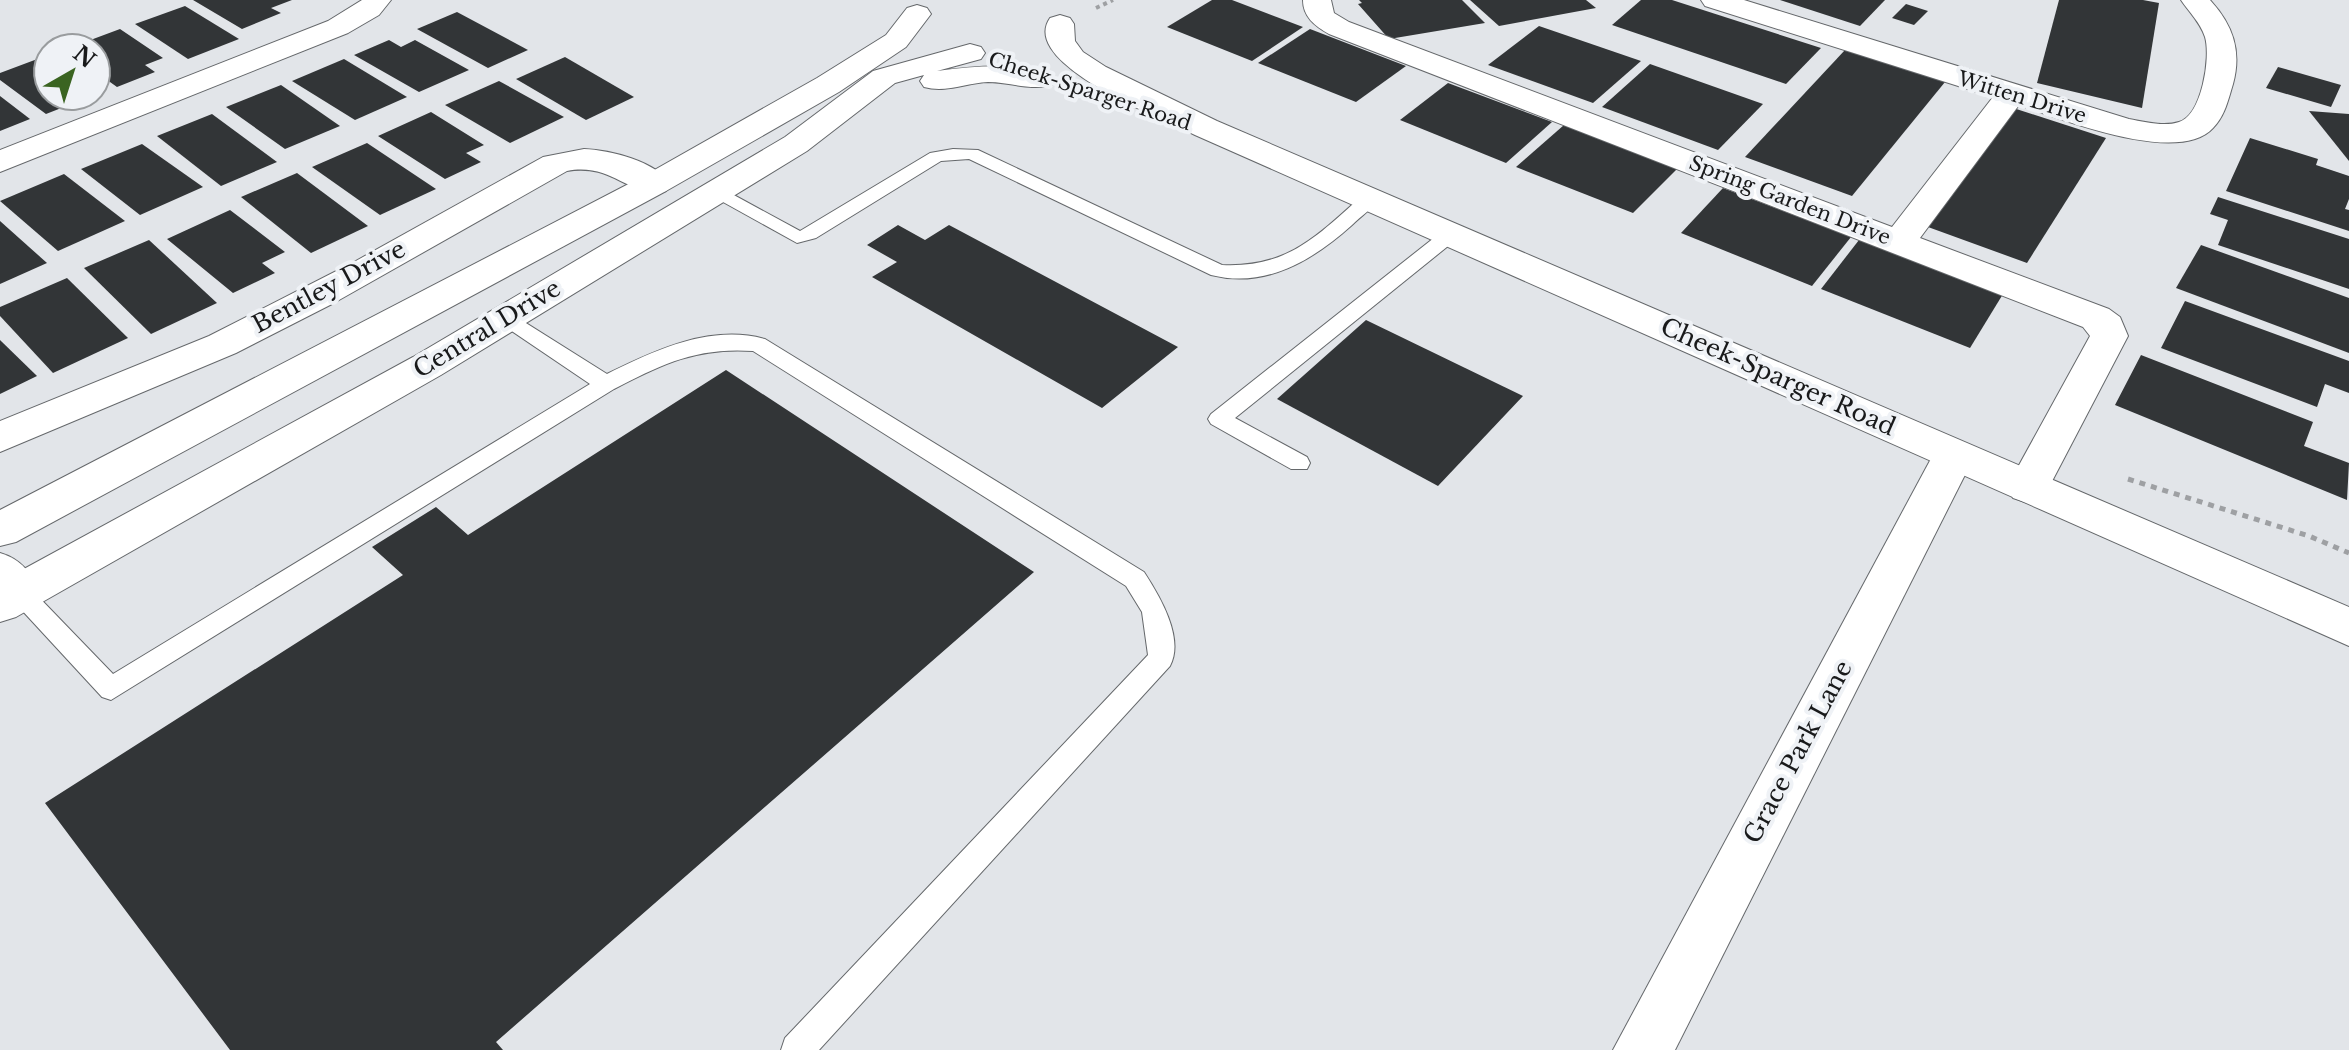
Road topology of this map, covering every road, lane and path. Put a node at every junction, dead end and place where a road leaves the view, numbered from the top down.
1 (377, 0) edge
2 (1317, 0) edge
3 (1715, 0) edge
4 (2195, 0) edge
5 (921, 6) edge
6 (1053, 23) edge
7 (972, 53) junction
8 (1041, 79) junction
9 (2012, 94) junction
10 (1206, 128) junction
11 (796, 144) junction
12 (0, 162) edge
13 (654, 184) junction
14 (714, 192) junction
15 (1370, 199) junction
16 (1451, 234) junction
17 (1899, 242) junction
18 (507, 318) junction
19 (606, 384) junction
20 (0, 438) edge
21 (1954, 455) junction
22 (1299, 463) dead end
23 (2028, 487) junction
24 (0, 530) edge
25 (6, 589) edge
26 (2349, 627) edge
27 (797, 1050) edge
28 (1643, 1050) edge

1 - 12 main road
2 - 17 main road, Spring Garden Drive
3 - 9 main road, Witten Drive
4 - 9 main road, Witten Drive
5 - 7 main road, Cheek-Sparger Road
5 - 13 main road, Central Drive
6 - 7 main road
6 - 10 main road, Cheek-Sparger Road
7 - 8 main road, Cheek-Sparger Road
7 - 11 main road, Central Drive
8 - 10 main road, Cheek-Sparger Road
8 - 11 main road
9 - 17 main road
10 - 15 main road, Cheek-Sparger Road
11 - 14 main road, Central Drive
13 - 20 main road, Bentley Drive
13 - 24 main road, Central Drive
14 - 15 lane
14 - 18 main road, Central Drive
15 - 16 main road, Cheek-Sparger Road
16 - 21 main road, Cheek-Sparger Road
16 - 22 lane
17 - 23 main road, Spring Garden Drive
18 - 19 lane
18 - 25 main road, Central Drive
19 - 25 lane
19 - 27 lane
21 - 23 main road, Cheek-Sparger Road
21 - 28 main road, Grace Park Lane
23 - 26 main road, Cheek-Sparger Road

